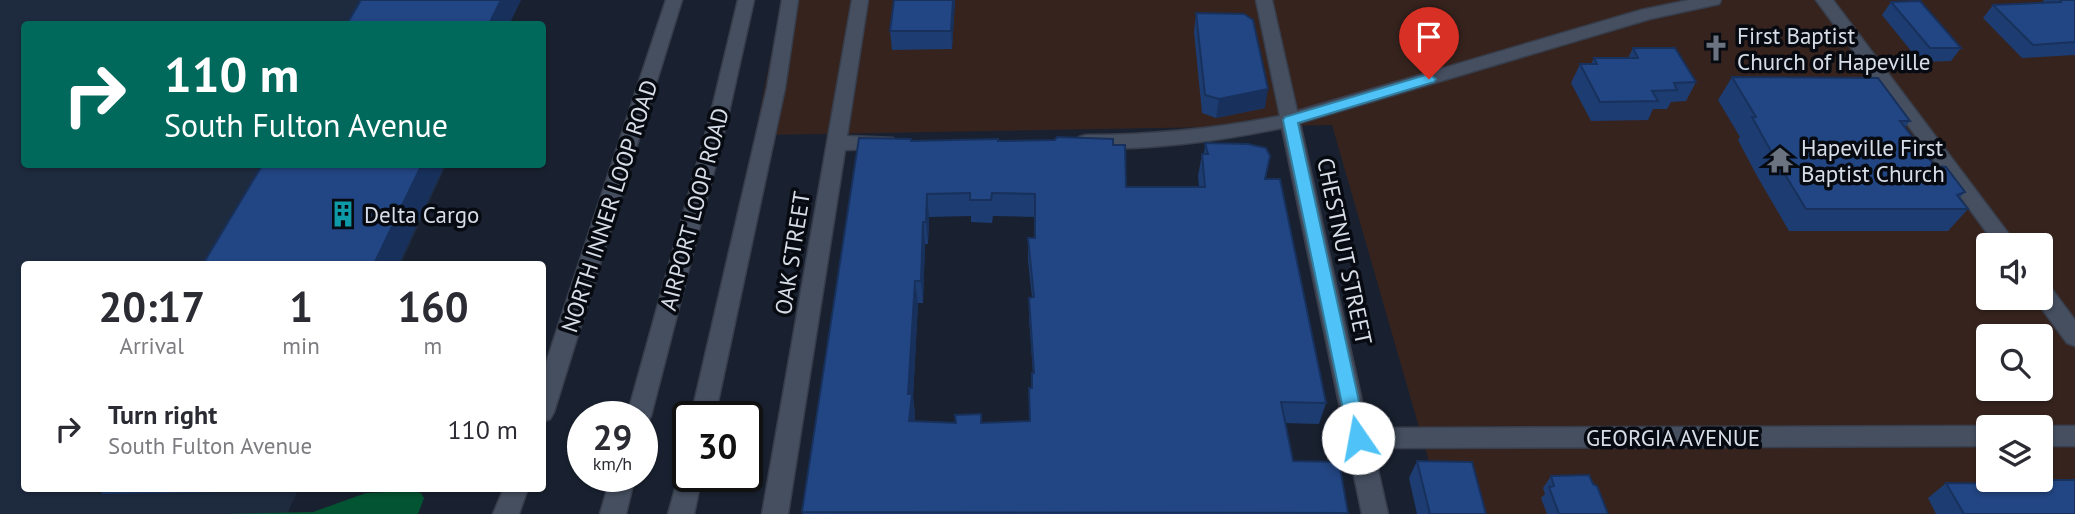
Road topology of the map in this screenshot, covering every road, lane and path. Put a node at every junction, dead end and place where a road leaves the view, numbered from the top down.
1 (674, 0) edge
2 (746, 0) edge
3 (790, 0) edge
4 (860, 0) edge
5 (1264, 0) edge
6 (1713, 0) edge
7 (1824, 0) edge
8 (1674, 4) edge
9 (1290, 120) junction
10 (1070, 142) edge
11 (836, 143) junction
12 (905, 143) edge
13 (1998, 233) edge
14 (2053, 307) edge
15 (2075, 337) edge
16 (546, 400) edge
17 (643, 401) edge
18 (706, 401) edge
19 (1976, 436) edge
20 (2053, 436) edge
21 (2075, 436) edge
22 (1358, 438) junction
23 (514, 492) edge
24 (619, 492) edge
25 (686, 492) edge
26 (506, 514) edge
27 (613, 514) edge
28 (681, 514) edge
29 (775, 514) edge
30 (1375, 514) edge

1 - 16 street, NORTH INNER LOOP ROAD
2 - 17 street, AIRPORT LOOP ROAD
3 - 18 street
4 - 11 street, OAK STREET
5 - 9 street, CHESTNUT STREET
6 - 8 street
7 - 13 street
8 - 9 street
9 - 10 street
9 - 22 street, CHESTNUT STREET
11 - 12 street
11 - 29 street, OAK STREET
14 - 15 street
19 - 22 street, GEORGIA AVENUE
20 - 21 street
22 - 30 street, CHESTNUT STREET
23 - 26 street
24 - 27 street
25 - 28 street

